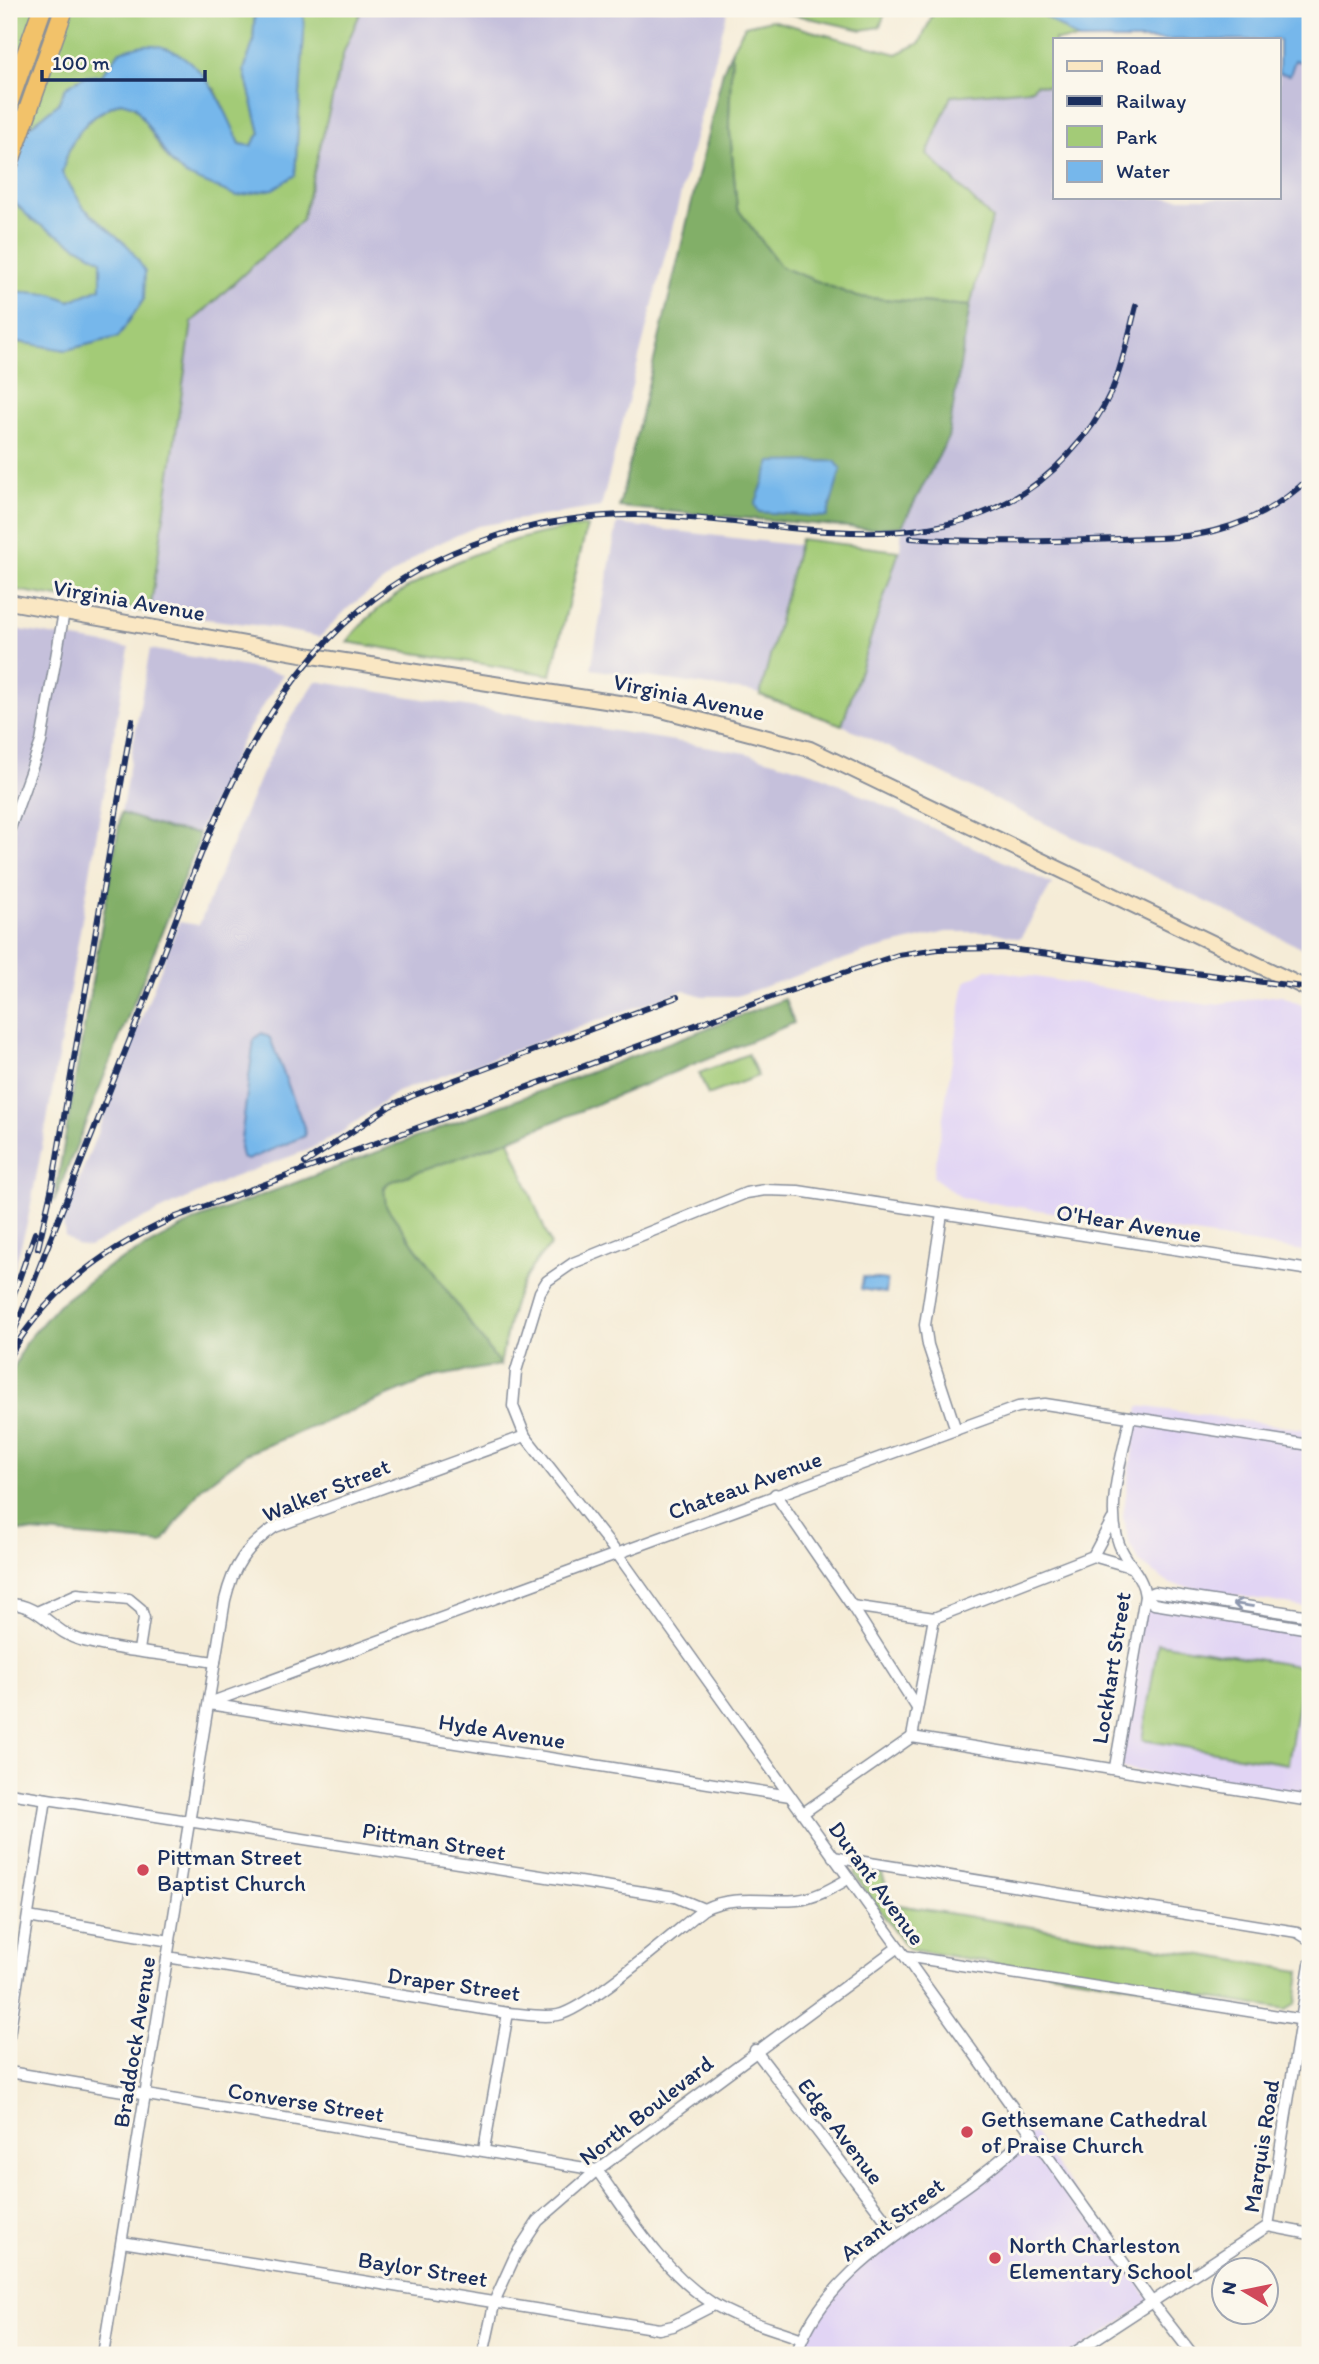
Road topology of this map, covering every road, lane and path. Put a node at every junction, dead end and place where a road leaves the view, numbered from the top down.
1 (42, 9) edge
2 (64, 9) edge
3 (9, 102) edge
4 (9, 164) edge
5 (9, 602) edge
6 (64, 612) junction
7 (9, 831) edge
8 (1310, 990) edge
9 (942, 1214) junction
10 (1310, 1270) edge
11 (1130, 1417) junction
12 (956, 1430) junction
13 (525, 1436) junction
14 (1310, 1445) edge
15 (775, 1494) junction
16 (1112, 1520) junction
17 (615, 1552) junction
18 (1093, 1556) junction
19 (1131, 1567) junction
20 (1146, 1596) junction
21 (9, 1604) edge
22 (852, 1605) junction
23 (39, 1611) junction
24 (1310, 1616) edge
25 (934, 1618) junction
26 (1310, 1629) edge
27 (139, 1650) junction
28 (215, 1662) junction
29 (209, 1703) junction
30 (917, 1708) junction
31 (203, 1735) joint
32 (912, 1737) junction
33 (1115, 1767) junction
34 (9, 1793) edge
35 (790, 1796) junction
36 (46, 1798) junction
37 (1310, 1801) edge
38 (803, 1813) junction
39 (189, 1821) junction
40 (833, 1857) junction
41 (848, 1879) junction
42 (704, 1909) junction
43 (28, 1917) junction
44 (1310, 1940) edge
45 (170, 1941) junction
46 (901, 1951) junction
47 (167, 1957) junction
48 (1310, 1964) edge
49 (508, 2013) junction
50 (1306, 2020) edge
51 (9, 2036) edge
52 (755, 2050) junction
53 (9, 2072) edge
54 (145, 2096) junction
55 (1033, 2133) junction
56 (484, 2149) junction
57 (597, 2170) junction
58 (1268, 2226) junction
59 (1310, 2234) edge
60 (897, 2235) junction
61 (122, 2242) junction
62 (495, 2300) junction
63 (1151, 2301) junction
64 (714, 2305) junction
65 (802, 2339) junction
66 (103, 2355) edge
67 (483, 2355) edge
68 (796, 2355) edge
69 (1071, 2355) edge
70 (1194, 2355) edge

1 - 3 highway
2 - 4 highway
5 - 6 main road, Virginia Avenue
6 - 7 street
6 - 8 main road, Virginia Avenue
9 - 10 street, O'Hear Avenue
9 - 12 street
9 - 13 street, O'Hear Avenue
11 - 12 street, Chateau Avenue
11 - 14 street, Chateau Avenue
11 - 16 street, Lockhart Street
12 - 15 street, Chateau Avenue
13 - 17 street, Durant Avenue
13 - 28 street, Walker Street
15 - 17 street, Chateau Avenue
15 - 22 street
16 - 18 street
16 - 19 street, Lockhart Street
17 - 29 street, Chateau Avenue
17 - 35 street, Durant Avenue
18 - 19 street
18 - 25 street
19 - 20 street, Lockhart Street
24 -> 20 street
20 - 26 street
20 - 33 street, Lockhart Street
21 - 23 street
22 - 25 street
22 - 30 street
23 - 27 street
23 - 27 street
25 - 30 street
27 - 28 street
28 - 29 street, Walker Street
29 - 31 street, Walker Street
29 - 35 street, Hyde Avenue
30 - 32 street
31 - 39 street, Braddock Avenue
32 - 33 street
32 - 38 street
33 - 37 street
34 - 36 street, Pittman Street
35 - 38 street, Durant Avenue
36 - 39 street, Pittman Street
36 - 43 street
38 - 40 street, Durant Avenue
39 - 42 street, Pittman Street
39 - 45 street, Braddock Avenue
40 - 41 street, Durant Avenue
40 - 44 street
41 - 42 street
41 - 46 street, Durant Avenue
42 - 49 street, Draper Street
43 - 45 street
43 - 51 street
45 - 47 street, Braddock Avenue
46 - 50 street
46 - 52 street, North Boulevard
46 - 55 street, Durant Avenue
47 - 49 street, Draper Street
47 - 54 street, Braddock Avenue
48 - 50 street, Marquis Road
49 - 56 street
50 - 58 street, Marquis Road
52 - 57 street, North Boulevard
52 - 60 street, Edge Avenue
53 - 54 street, Converse Street
54 - 56 street, Converse Street
54 - 61 street, Braddock Avenue
55 - 60 street, Arant Street
55 - 63 street, Durant Avenue
56 - 57 street, Converse Street
57 - 62 street, North Boulevard
57 - 64 street
58 - 59 street
58 - 63 street, Marquis Road
60 - 65 street, Arant Street
61 - 62 street, Baylor Street
61 - 66 street, Braddock Avenue
62 - 64 street, Baylor Street
62 - 67 street, North Boulevard
63 - 69 street, Marquis Road
63 - 70 street, Durant Avenue
64 - 65 street
65 - 68 street, Arant Street

